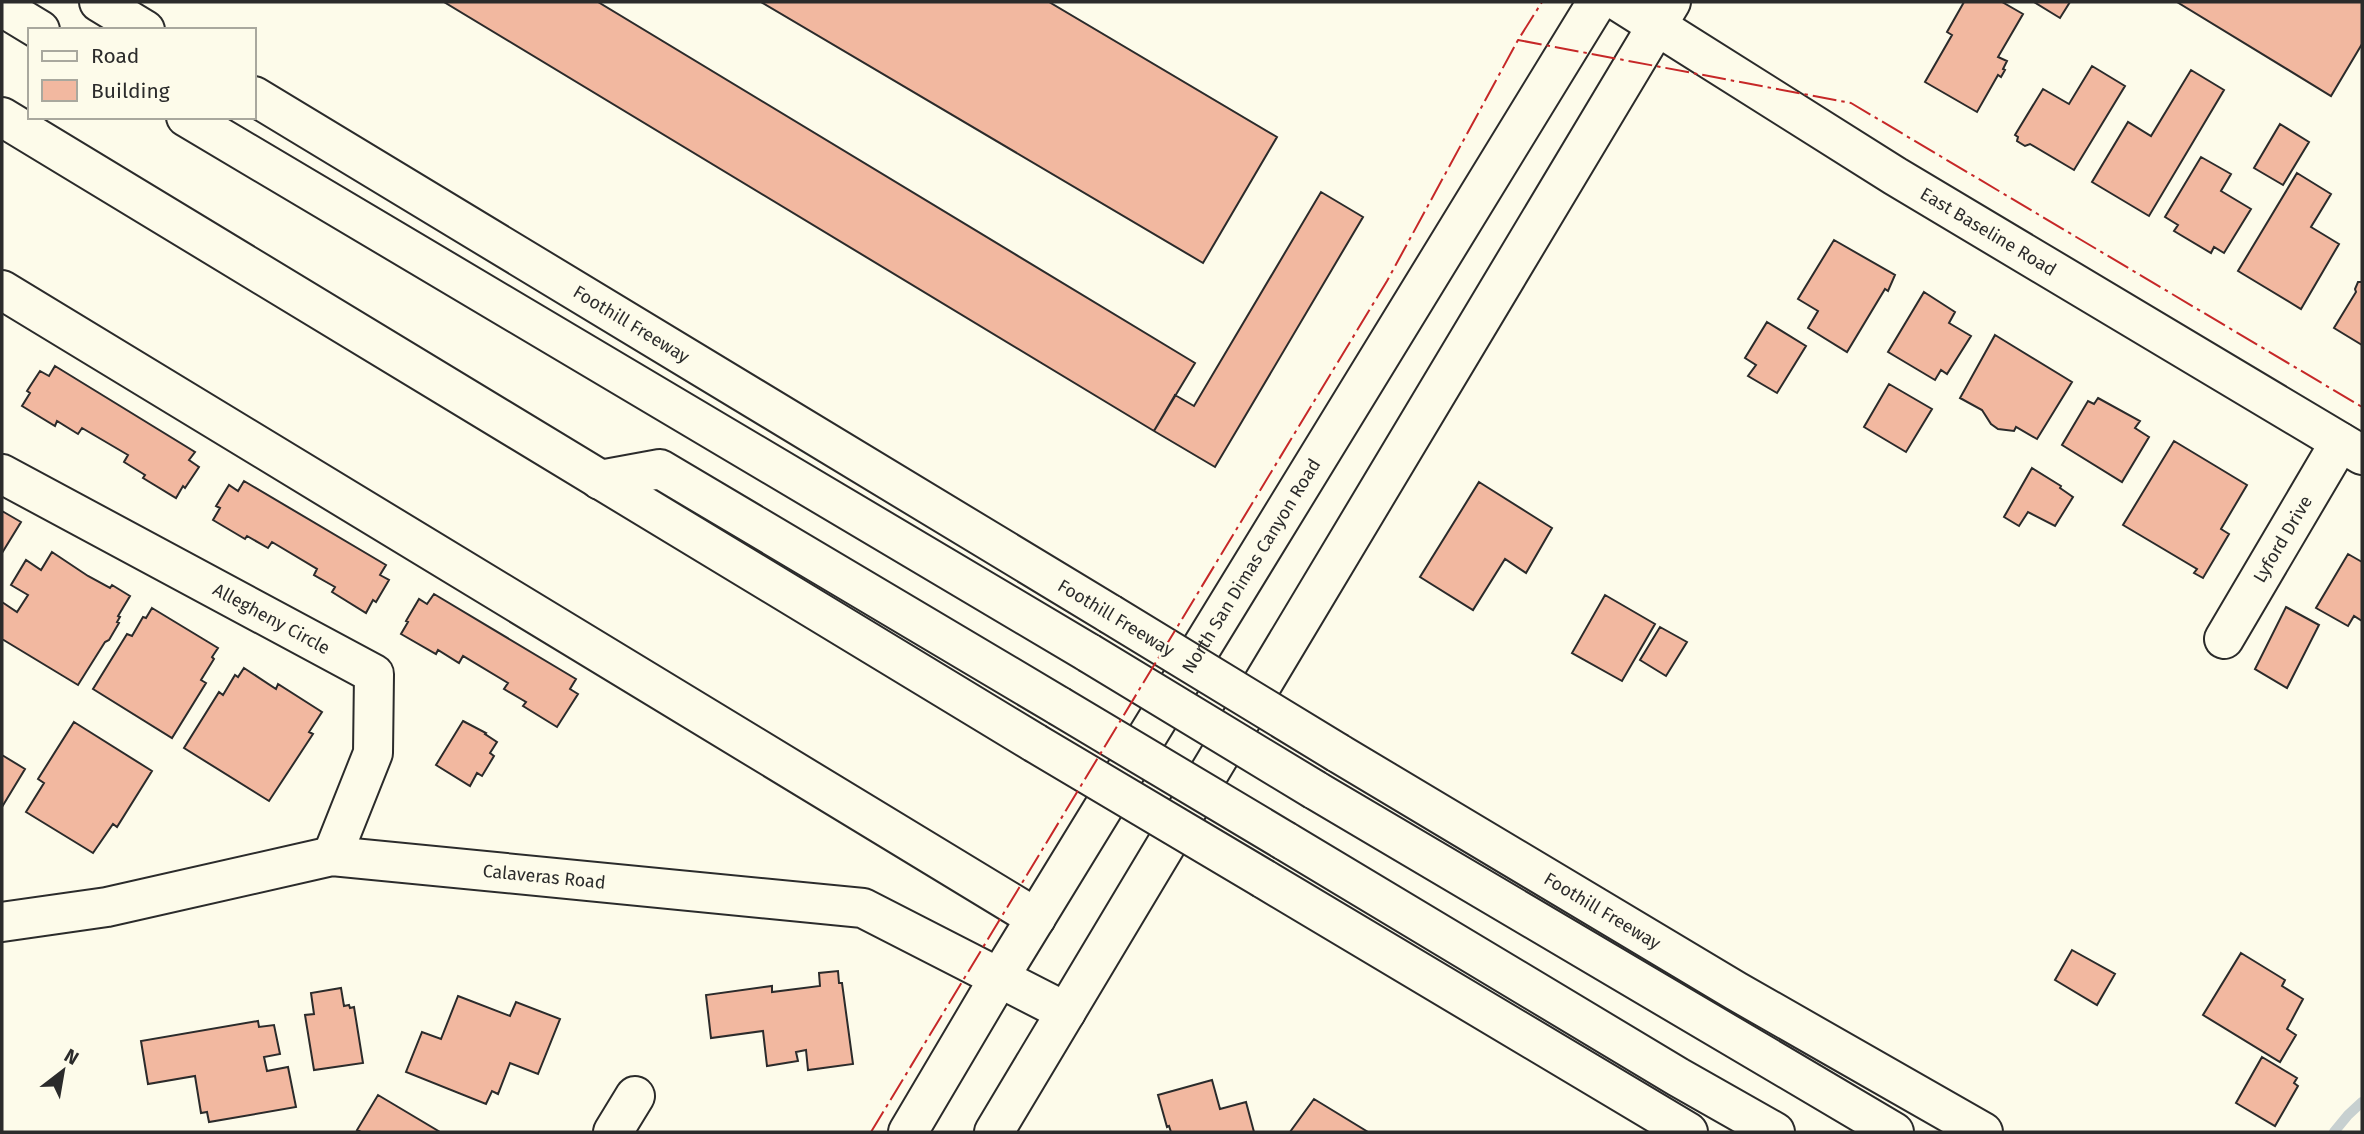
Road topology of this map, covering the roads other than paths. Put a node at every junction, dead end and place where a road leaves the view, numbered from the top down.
1 (99, 2) edge
2 (1597, 2) edge
3 (1619, 2) edge
4 (2, 7) edge
5 (1664, 14) edge
6 (37, 28) edge
7 (142, 28) edge
8 (256, 97) edge
9 (2, 117) edge
10 (189, 119) edge
11 (2, 290) edge
12 (2351, 449) edge
13 (2, 474) edge
14 (600, 480) junction
15 (2224, 639) dead end
16 (332, 856) junction
17 (1036, 918) junction
18 (2, 922) edge
19 (999, 978) junction
20 (1066, 1012) junction
21 (635, 1096) dead end
22 (613, 1132) edge
23 (908, 1132) edge
24 (994, 1132) edge
25 (1688, 1132) edge
26 (1775, 1132) edge
27 (1894, 1132) edge
28 (1983, 1132) edge

1 - 7 main road
2 - 17 main road, North San Dimas Canyon Road
3 - 5 main road, East Baseline Road
4 - 6 main road
5 - 12 main road, East Baseline Road
5 - 20 main road
8 - 28 main road, Foothill Freeway, bridge
9 - 14 main road
10 - 27 main road, bridge
11 - 17 main road
12 - 15 main road, Lyford Drive
13 - 16 main road, Allegheny Circle
14 - 25 main road, bridge
14 - 26 main road, bridge
16 - 18 main road, Calaveras Road
16 - 19 main road, Calaveras Road
17 - 19 main road, North San Dimas Canyon Road
19 - 20 main road, Calaveras Road
19 - 23 main road, North San Dimas Canyon Road
20 - 24 main road
21 - 22 main road

